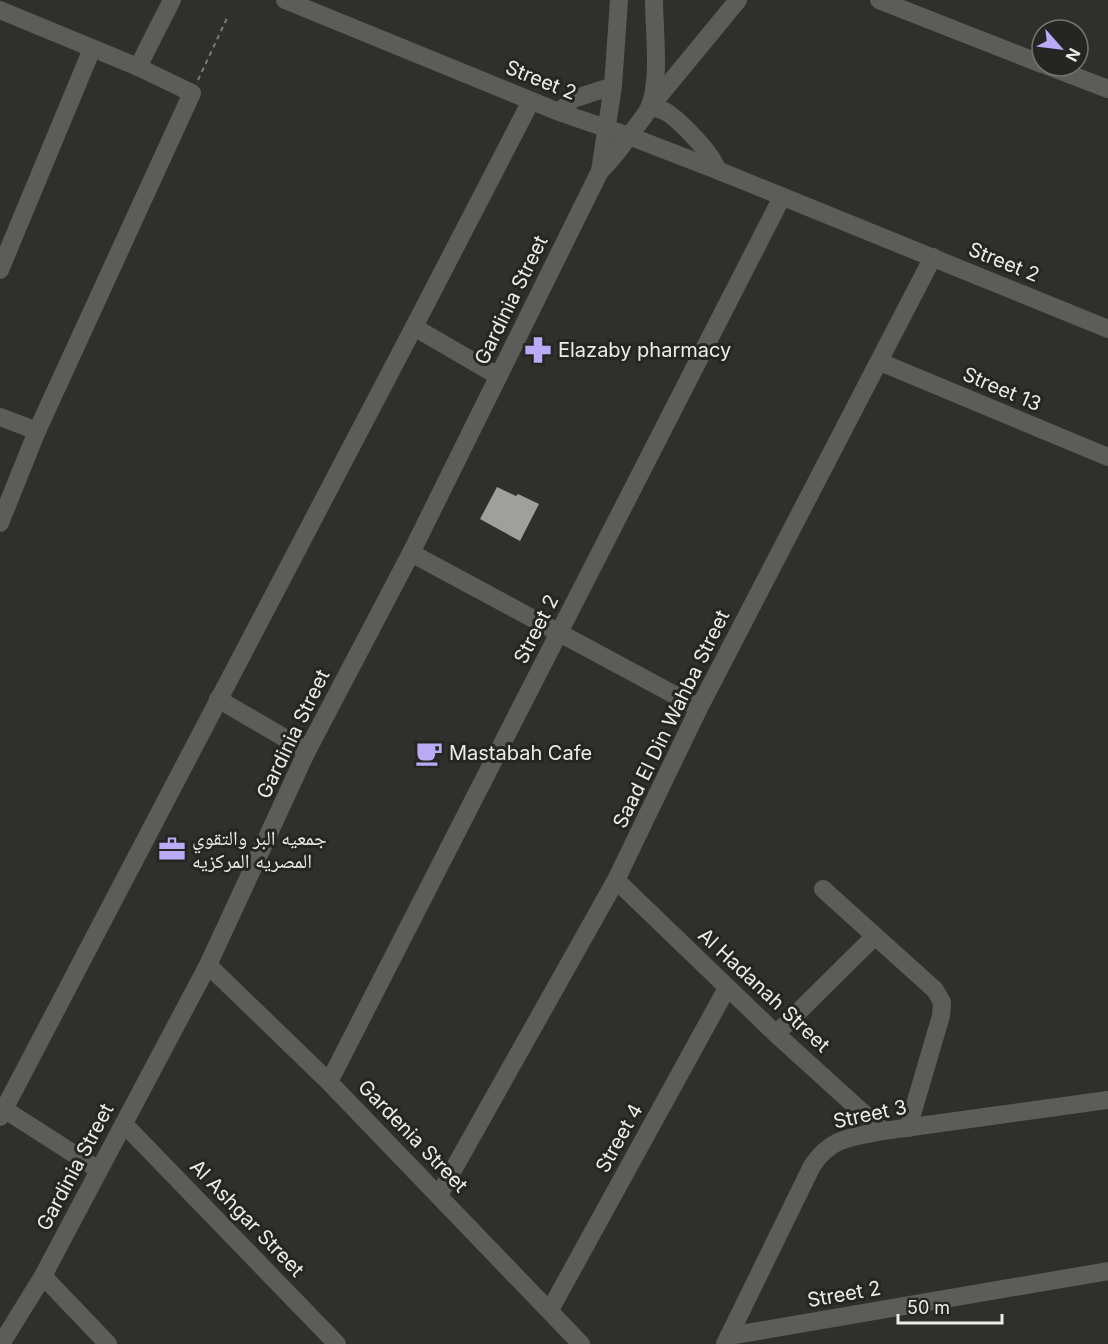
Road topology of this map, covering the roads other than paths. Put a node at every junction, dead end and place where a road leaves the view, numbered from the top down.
1 (172, 0) edge
2 (285, 0) edge
3 (619, 0) edge
4 (654, 0) edge
5 (738, 0) edge
6 (879, 0) edge
7 (0, 10) edge
8 (92, 49) junction
9 (1030, 59) edge
10 (138, 67) junction
11 (1079, 78) edge
12 (613, 86) junction
13 (1108, 89) edge
14 (531, 100) junction
15 (650, 106) junction
16 (559, 112) junction
17 (607, 129) junction
18 (629, 136) junction
19 (717, 170) junction
20 (600, 171) junction
21 (782, 197) junction
22 (933, 257) junction
23 (0, 270) edge
24 (1105, 326) edge
25 (414, 327) junction
26 (880, 363) junction
27 (498, 376) junction
28 (0, 417) edge
29 (37, 431) junction
30 (1108, 457) edge
31 (0, 523) edge
32 (411, 554) junction
33 (560, 634) junction
34 (218, 699) junction
35 (699, 708) junction
36 (307, 751) junction
37 (616, 880) junction
38 (823, 889) dead end
39 (875, 936) junction
40 (208, 965) junction
41 (727, 988) junction
42 (776, 1034) junction
43 (329, 1082) junction
44 (1108, 1100) edge
45 (2, 1113) edge
46 (124, 1124) junction
47 (908, 1128) junction
48 (883, 1131) junction
49 (99, 1170) junction
50 (439, 1195) junction
51 (1108, 1271) edge
52 (43, 1276) junction
53 (550, 1310) junction
54 (727, 1340) edge
55 (1, 1344) edge
56 (108, 1344) edge
57 (337, 1344) edge
58 (581, 1344) edge

1 - 10 street
2 - 14 street, Street 2
3 - 12 street, Gardinia Street
4 - 15 street, Gardinia Street
5 - 15 street
6 - 9 street
7 - 8 street
8 - 10 street
8 - 23 street
10 - 29 street
11 - 13 street
12 - 16 street
12 - 17 street, Gardinia Street
14 - 16 street, Street 2
14 - 25 street
15 - 18 street, Gardinia Street
15 - 19 street
16 - 17 street, Street 2
17 - 18 street, Street 2
17 - 20 street, Gardinia Street
18 - 19 street, Street 2
18 - 20 street, Gardinia Street
19 - 21 street, Street 2
20 - 27 street, Gardinia Street
21 - 22 street, Street 2
21 - 33 street, Street 2
22 - 24 street, Street 2
22 - 26 street, Saad El Din Wahba Street
25 - 27 street
25 - 34 street
26 - 30 street, Street 13
26 - 35 street, Saad El Din Wahba Street
27 - 32 street, Gardinia Street
28 - 29 street
29 - 31 street
32 - 33 street
32 - 36 street, Gardinia Street
33 - 35 street
33 - 43 street, Street 2
34 - 36 street
34 - 45 street
35 - 37 street, Saad El Din Wahba Street
36 - 40 street, Gardinia Street
37 - 41 street, Al Hadanah Street
37 - 50 street, Saad El Din Wahba Street
38 - 39 street
39 - 42 street
39 - 47 street
40 - 43 street, Gardenia Street
40 - 46 street, Gardinia Street
41 - 42 street, Al Hadanah Street
41 - 53 street, Street 4
42 - 48 street, Al Hadanah Street
43 - 50 street, Gardenia Street
44 - 47 street, Street 3
45 - 49 street
46 - 49 street, Gardinia Street
46 - 57 street, Al Ashgar Street
47 - 48 street, Street 3
48 - 54 street, Street 3
49 - 52 street, Gardinia Street
50 - 53 street, Gardenia Street
51 - 54 street, Street 2
52 - 55 street, Gardinia Street
52 - 56 street
53 - 58 street, Gardenia Street

